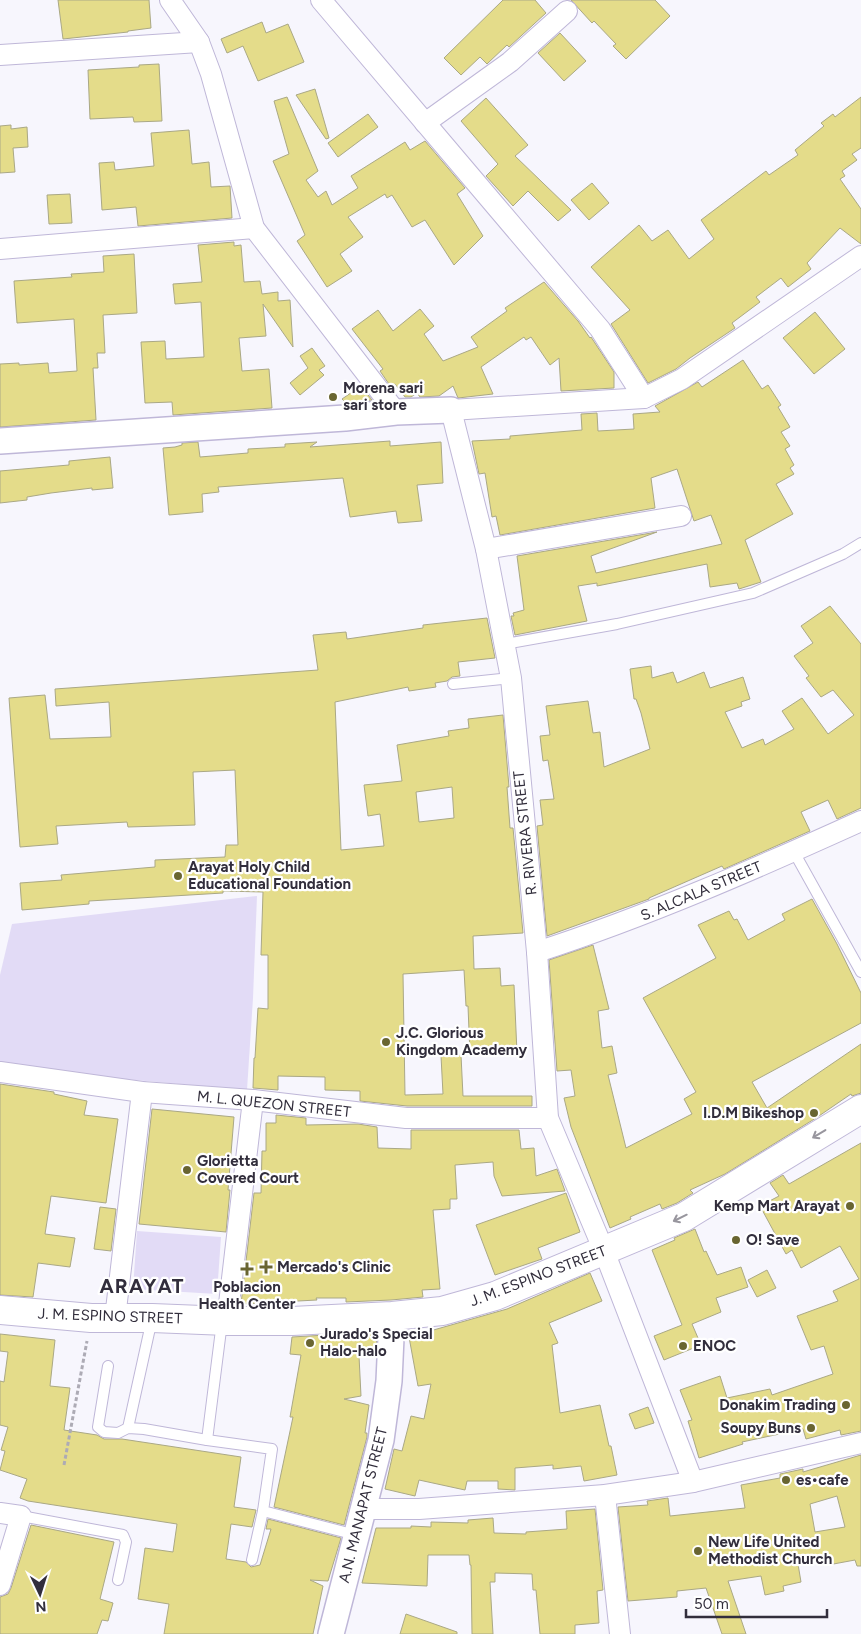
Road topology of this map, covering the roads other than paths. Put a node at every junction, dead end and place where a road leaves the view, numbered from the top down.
1 (170, 0) edge
2 (321, 0) edge
3 (568, 11) dead end
4 (198, 42) junction
5 (0, 55) edge
6 (425, 123) junction
7 (254, 228) junction
8 (0, 249) edge
9 (861, 256) edge
10 (644, 398) junction
11 (451, 410) junction
12 (396, 412) junction
13 (0, 442) edge
14 (681, 516) dead end
15 (861, 543) edge
16 (486, 548) junction
17 (505, 644) junction
18 (511, 678) junction
19 (453, 684) dead end
20 (861, 821) edge
21 (794, 852) junction
22 (537, 952) junction
23 (861, 972) edge
24 (0, 1072) edge
25 (142, 1092) junction
26 (253, 1100) junction
27 (861, 1109) edge
28 (548, 1118) junction
29 (604, 1251) junction
30 (0, 1310) edge
31 (392, 1316) junction
32 (103, 1318) junction
33 (152, 1318) junction
34 (225, 1321) junction
35 (108, 1366) dead end
36 (128, 1428) junction
37 (206, 1440) junction
38 (861, 1442) edge
39 (693, 1482) junction
40 (605, 1495) junction
41 (363, 1509) junction
42 (263, 1511) junction
43 (0, 1513) edge
44 (20, 1516) junction
45 (356, 1535) junction
46 (252, 1560) dead end
47 (118, 1580) dead end
48 (0, 1585) edge
49 (331, 1634) edge
50 (620, 1634) edge

1 - 4 street
2 - 6 street
3 - 6 street
4 - 5 street
4 - 7 street
6 - 10 street
7 - 8 street
7 - 12 street
9 - 10 street
10 - 11 street
11 - 12 street
11 - 16 street, R. RIVERA STREET
12 - 13 street
14 - 16 street
15 - 17 lane
16 - 17 street, R. RIVERA STREET
17 - 18 street, R. RIVERA STREET
18 - 19 lane
18 - 22 street, R. RIVERA STREET
20 - 21 street, S. ALCALA STREET
21 - 22 street, S. ALCALA STREET
21 - 23 lane
22 - 28 street, R. RIVERA STREET
24 - 25 street, M. L. QUEZON STREET
25 - 26 street, M. L. QUEZON STREET
25 - 32 street
26 - 28 street, M. L. QUEZON STREET
26 - 34 street
27 -> 29 main road, J. M. ESPINO STREET
28 - 29 street, R. RIVERA STREET
29 - 31 main road, J. M. ESPINO STREET
29 - 39 street, R. RIVERA STREET
30 - 32 main road, J. M. ESPINO STREET
31 - 34 main road, J. M. ESPINO STREET
31 - 41 street, A.N. MANAPAT STREET
32 - 33 main road, J. M. ESPINO STREET
33 - 34 main road, J. M. ESPINO STREET
33 - 36 lane
34 - 37 lane
35 - 36 lane
36 - 37 lane
37 - 42 lane
38 - 39 street
39 - 40 street
40 - 41 street
40 - 50 street
41 - 45 street, A.N. MANAPAT STREET
42 - 45 lane
42 - 46 lane
43 - 44 street
44 - 47 lane
44 - 48 street
45 - 49 street, A.N. MANAPAT STREET

